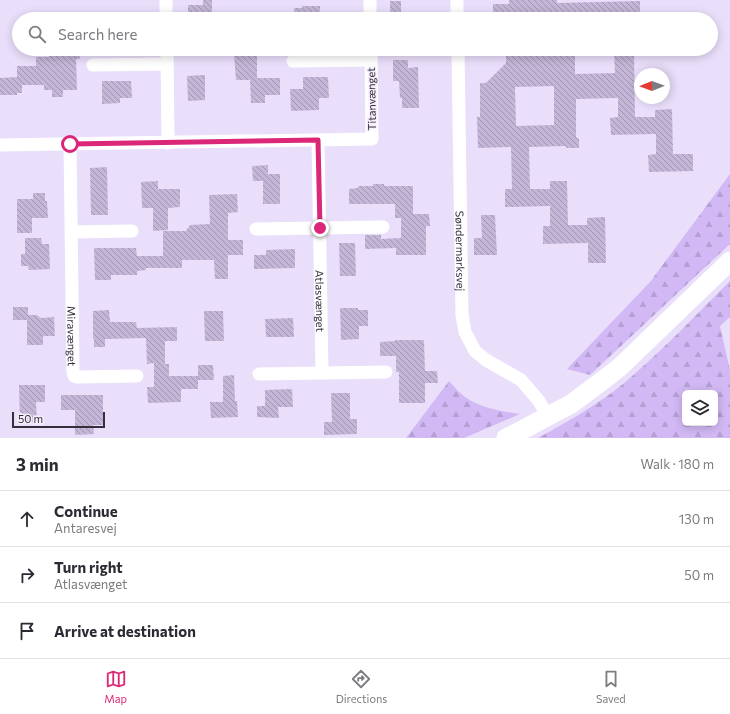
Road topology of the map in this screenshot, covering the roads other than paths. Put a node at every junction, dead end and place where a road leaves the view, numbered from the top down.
1 (166, 0) edge
2 (370, 0) edge
3 (457, 0) edge
4 (166, 12) edge
5 (370, 12) edge
6 (458, 12) edge
7 (167, 56) edge
8 (349, 56) edge
9 (371, 56) edge
10 (458, 56) edge
11 (293, 61) dead end
12 (167, 64) junction
13 (93, 65) dead end
14 (318, 140) junction
15 (168, 142) junction
16 (70, 144) junction
17 (0, 145) edge
18 (383, 227) dead end
19 (320, 228) junction
20 (256, 229) dead end
21 (132, 231) dead end
22 (71, 232) junction
23 (730, 261) edge
24 (386, 372) dead end
25 (322, 373) junction
26 (259, 374) dead end
27 (137, 376) dead end
28 (548, 416) junction
29 (506, 438) edge

1 - 4 street
2 - 5 street
3 - 6 street
7 - 12 street
8 - 11 street, Titanvænget
9 - 14 street, Titanvænget
10 - 28 street, Søndermarksvej
12 - 13 street
12 - 15 street
14 - 15 street
14 - 19 street, Atlasvænget
15 - 16 street
16 - 17 street
16 - 22 street, Miravænget
18 - 19 street
19 - 20 street
19 - 25 street, Atlasvænget
21 - 22 street
22 - 27 street, Miravænget
23 - 28 street
24 - 25 street
25 - 26 street
28 - 29 street

